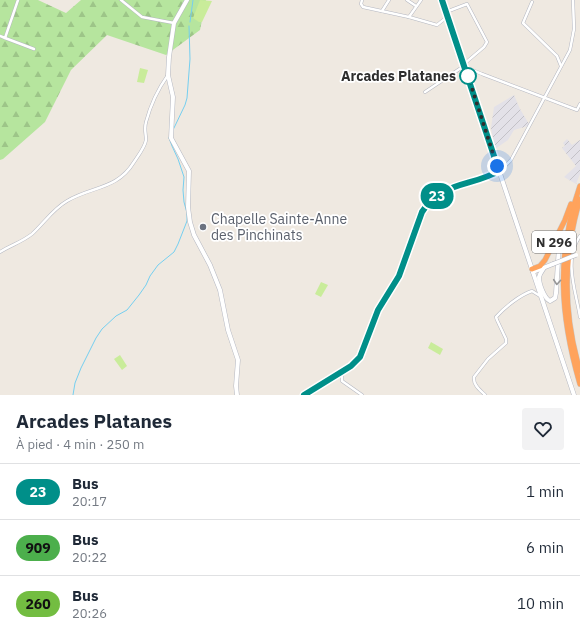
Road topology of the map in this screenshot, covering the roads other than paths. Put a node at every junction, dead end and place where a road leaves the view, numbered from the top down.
1 (18, 0) edge
2 (121, 0) edge
3 (187, 0) edge
4 (362, 0) edge
5 (389, 0) edge
6 (406, 0) edge
7 (421, 0) edge
8 (442, 0) edge
9 (573, 0) edge
10 (532, 2) dead end
11 (416, 7) junction
12 (382, 11) junction
13 (447, 14) junction
14 (409, 17) junction
15 (174, 23) junction
16 (0, 36) edge
17 (5, 38) junction
18 (34, 49) dead end
19 (561, 66) junction
20 (465, 69) junction
21 (168, 75) junction
22 (425, 92) dead end
23 (544, 98) junction
24 (580, 104) edge
25 (499, 171) junction
26 (580, 180) edge
27 (580, 186) edge
28 (580, 199) edge
29 (560, 229) junction
30 (580, 236) edge
31 (0, 252) edge
32 (578, 255) edge
33 (544, 268) junction
34 (533, 270) junction
35 (540, 296) junction
36 (548, 314) junction
37 (580, 317) edge
38 (580, 370) edge
39 (342, 372) junction
40 (580, 384) edge
41 (237, 395) edge
42 (304, 395) edge
43 (362, 395) edge
44 (485, 395) edge
45 (574, 395) edge

1 - 17 street
2 - 15 street
3 - 15 street
4 - 12 street
5 - 12 street
6 - 11 street
7 - 11 street
8 - 13 street
9 - 19 street
10 - 19 street
11 - 14 street
12 - 14 street
13 - 14 street
13 - 20 street
13 - 20 street
15 - 21 street
16 - 17 street
17 - 18 street
19 - 23 street
20 - 22 street
20 - 23 street
20 - 25 street
21 - 31 street
21 - 41 street
23 - 24 street
23 - 25 street
25 - 34 street
25 - 39 street
26 - 29 highway, N 296
27 - 40 highway
28 - 38 highway
29 -> 33 street
29 - 34 highway, N 296
30 - 37 street
32 - 33 street, bridge
33 - 34 street
34 - 35 street
34 - 36 street
35 - 36 street
35 - 44 street
36 - 45 street
39 - 42 street
39 - 43 street

